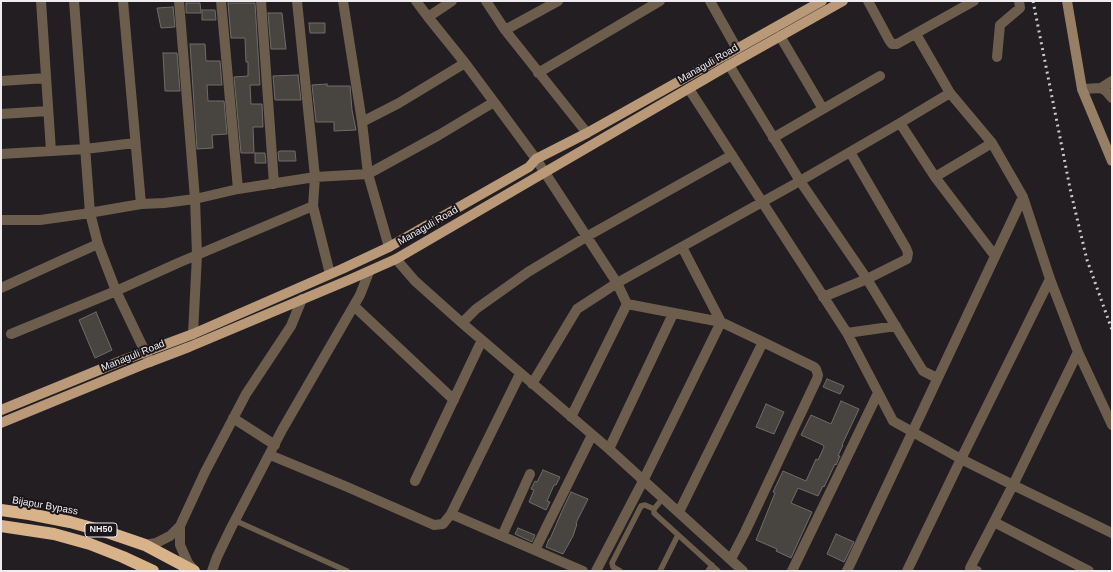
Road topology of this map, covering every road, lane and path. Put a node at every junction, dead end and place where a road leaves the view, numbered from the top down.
1 (41, 1) edge
2 (74, 1) edge
3 (124, 1) edge
4 (179, 1) edge
5 (221, 1) edge
6 (261, 1) edge
7 (297, 1) edge
8 (343, 1) edge
9 (416, 1) edge
10 (452, 1) edge
11 (486, 1) edge
12 (558, 1) edge
13 (660, 1) edge
14 (710, 1) edge
15 (822, 1) edge
16 (843, 1) edge
17 (868, 1) edge
18 (974, 1) edge
19 (1020, 1) edge
20 (1067, 1) edge
21 (428, 17) junction
22 (505, 30) junction
23 (916, 34) junction
24 (780, 36) junction
25 (737, 48) junction
26 (997, 57) dead end
27 (465, 63) junction
28 (729, 65) junction
29 (538, 73) junction
30 (880, 76) dead end
31 (46, 78) junction
32 (1, 81) edge
33 (1112, 81) edge
34 (1101, 88) junction
35 (689, 89) junction
36 (1082, 89) junction
37 (950, 93) junction
38 (1112, 98) edge
39 (494, 102) junction
40 (823, 109) junction
41 (48, 111) junction
42 (1, 114) edge
43 (362, 122) junction
44 (900, 123) junction
45 (587, 133) junction
46 (773, 138) junction
47 (135, 143) junction
48 (992, 143) junction
49 (85, 149) junction
50 (51, 151) junction
51 (850, 152) junction
52 (1, 154) edge
53 (732, 155) junction
54 (536, 159) junction
55 (1112, 161) edge
56 (544, 172) junction
57 (368, 174) junction
58 (935, 177) junction
59 (315, 178) junction
60 (800, 181) junction
61 (274, 184) junction
62 (238, 189) junction
63 (1023, 197) junction
64 (194, 198) junction
65 (762, 202) junction
66 (141, 204) junction
67 (313, 206) junction
68 (90, 213) junction
69 (1, 220) edge
70 (586, 236) junction
71 (98, 244) junction
72 (389, 247) junction
73 (682, 247) junction
74 (197, 255) junction
75 (995, 256) junction
76 (396, 259) junction
77 (369, 272) junction
78 (330, 274) junction
79 (867, 279) junction
80 (1050, 279) junction
81 (617, 283) junction
82 (1, 288) edge
83 (116, 291) junction
84 (823, 297) junction
85 (302, 299) junction
86 (627, 304) junction
87 (354, 306) junction
88 (673, 314) junction
89 (721, 322) junction
90 (462, 323) junction
91 (896, 326) junction
92 (847, 333) junction
93 (11, 334) dead end
94 (193, 334) junction
95 (482, 340) junction
96 (763, 342) junction
97 (146, 352) junction
98 (1078, 352) junction
99 (150, 362) junction
100 (520, 374) junction
101 (937, 378) junction
102 (532, 384) junction
103 (878, 393) junction
104 (454, 400) junction
105 (1, 410) edge
106 (571, 417) junction
107 (233, 418) junction
108 (1, 424) edge
109 (1112, 425) edge
110 (912, 432) junction
111 (592, 435) junction
112 (275, 445) junction
113 (609, 449) junction
114 (270, 455) junction
115 (961, 459) junction
116 (530, 474) dead end
117 (416, 481) dead end
118 (643, 481) junction
119 (1013, 485) junction
120 (663, 498) junction
121 (654, 509) junction
122 (1, 510) edge
123 (679, 512) junction
124 (452, 514) junction
125 (236, 521) junction
126 (994, 522) junction
127 (1, 526) edge
128 (180, 526) junction
129 (1112, 533) edge
130 (678, 535) junction
131 (502, 536) junction
132 (145, 545) junction
133 (535, 550) junction
134 (730, 559) junction
135 (712, 565) junction
136 (139, 568) edge
137 (971, 570) edge
138 (154, 571) edge
139 (195, 571) edge
140 (212, 571) edge
141 (347, 571) edge
142 (583, 571) edge
143 (596, 571) edge
144 (620, 571) edge
145 (660, 571) edge
146 (708, 571) edge
147 (718, 571) edge
148 (743, 571) edge
149 (792, 571) edge
150 (847, 571) edge
151 (907, 571) edge
152 (1089, 571) edge

1 - 31 street
2 - 49 street
3 - 47 street
4 - 64 street
5 - 62 street
6 - 61 street
7 - 59 street
8 - 43 street
9 - 21 street
10 - 21 street
11 - 22 street
12 - 22 street
13 - 29 street
14 - 25 street
15 - 25 main road, Managuli Road
16 - 24 main road, Managuli Road
17 - 23 street
18 - 23 street
19 - 26 street
20 - 36 street
21 - 27 street
22 - 29 street
23 - 37 street
24 - 28 main road, Managuli Road
24 - 40 street
25 - 45 main road, Managuli Road
27 - 39 street
27 - 43 street
28 - 35 main road, Managuli Road
28 - 46 street
29 - 45 street
30 - 40 street
31 - 32 street
31 - 41 street
33 - 34 street
34 - 36 street
34 - 38 street
35 - 53 street
35 - 56 main road, Managuli Road
36 - 55 street
37 - 44 street
37 - 48 street
39 - 54 street
39 - 57 street
40 - 46 street
41 - 42 street
41 - 50 street
43 - 57 street
44 - 51 street
44 - 58 street
45 - 54 main road, Managuli Road
46 - 60 street
47 - 49 street
47 - 66 street
48 - 58 street
48 - 63 street
49 - 50 street
49 - 68 street
50 - 52 street
51 - 60 street
51 - 79 street
53 - 65 street
53 - 70 street
54 - 56 street
54 - 72 main road, Managuli Road
56 - 70 street
56 - 76 main road, Managuli Road
57 - 59 street
57 - 72 street
58 - 75 street
59 - 61 street
59 - 67 street
60 - 65 street
60 - 79 street
61 - 62 street
62 - 64 street
63 - 75 street
63 - 80 street
64 - 66 street
64 - 74 street
65 - 73 street
65 - 84 street
66 - 68 street
67 - 74 street
67 - 78 street
68 - 69 street
68 - 71 street
70 - 81 street
70 - 90 street
71 - 82 street
71 - 83 street
72 - 78 main road, Managuli Road
73 - 81 street
73 - 89 street
74 - 83 street
74 - 94 street
75 - 101 street
76 - 77 main road, Managuli Road
76 - 90 street
77 - 85 main road, Managuli Road
77 - 87 street
78 - 94 main road, Managuli Road
79 - 84 street
79 - 91 street
80 - 98 street
80 - 115 street
81 - 86 street
81 - 102 street
83 - 93 street
83 - 97 street
84 - 92 street
85 - 99 main road, Managuli Road
85 - 107 street
86 - 88 street
86 - 106 street
87 - 104 street
87 - 112 street
88 - 89 street
88 - 113 street
89 - 96 street
89 - 118 street
90 - 95 street
91 - 92 street
91 - 101 street
92 - 103 street
94 - 97 main road, Managuli Road
95 - 100 street
95 - 104 street
96 - 123 street
96 - 134 street
97 - 99 street
97 - 105 main road, Managuli Road
98 - 109 street
98 - 119 street
99 - 108 main road, Managuli Road
100 - 102 street
100 - 124 street
101 - 110 street
102 - 106 street
103 - 110 street
103 - 149 street
104 - 117 street
106 - 111 street
107 - 112 street
107 - 128 street
110 - 115 street
110 - 150 street
111 - 113 street
111 - 133 street
112 - 114 street
113 - 118 street
114 - 124 street
114 - 125 street
115 - 119 street
115 - 151 street
116 - 131 street
118 - 120 street
118 - 143 street
119 - 126 street
119 - 129 street
120 - 121 lane
120 - 123 street
121 - 130 lane
121 - 144 lane
122 - 132 highway, Bijapur Bypass / NH50
123 - 134 street
124 - 131 street
125 - 140 street
125 - 141 lane
126 - 137 street
126 - 152 street
127 - 136 highway, NH50
128 - 132 street
128 - 139 street
130 - 135 lane
130 - 145 lane
131 - 133 street
132 - 139 highway, Bijapur Bypass / NH50
133 - 142 street
134 - 148 street
135 - 146 lane
135 - 147 lane
136 - 138 highway, NH50

